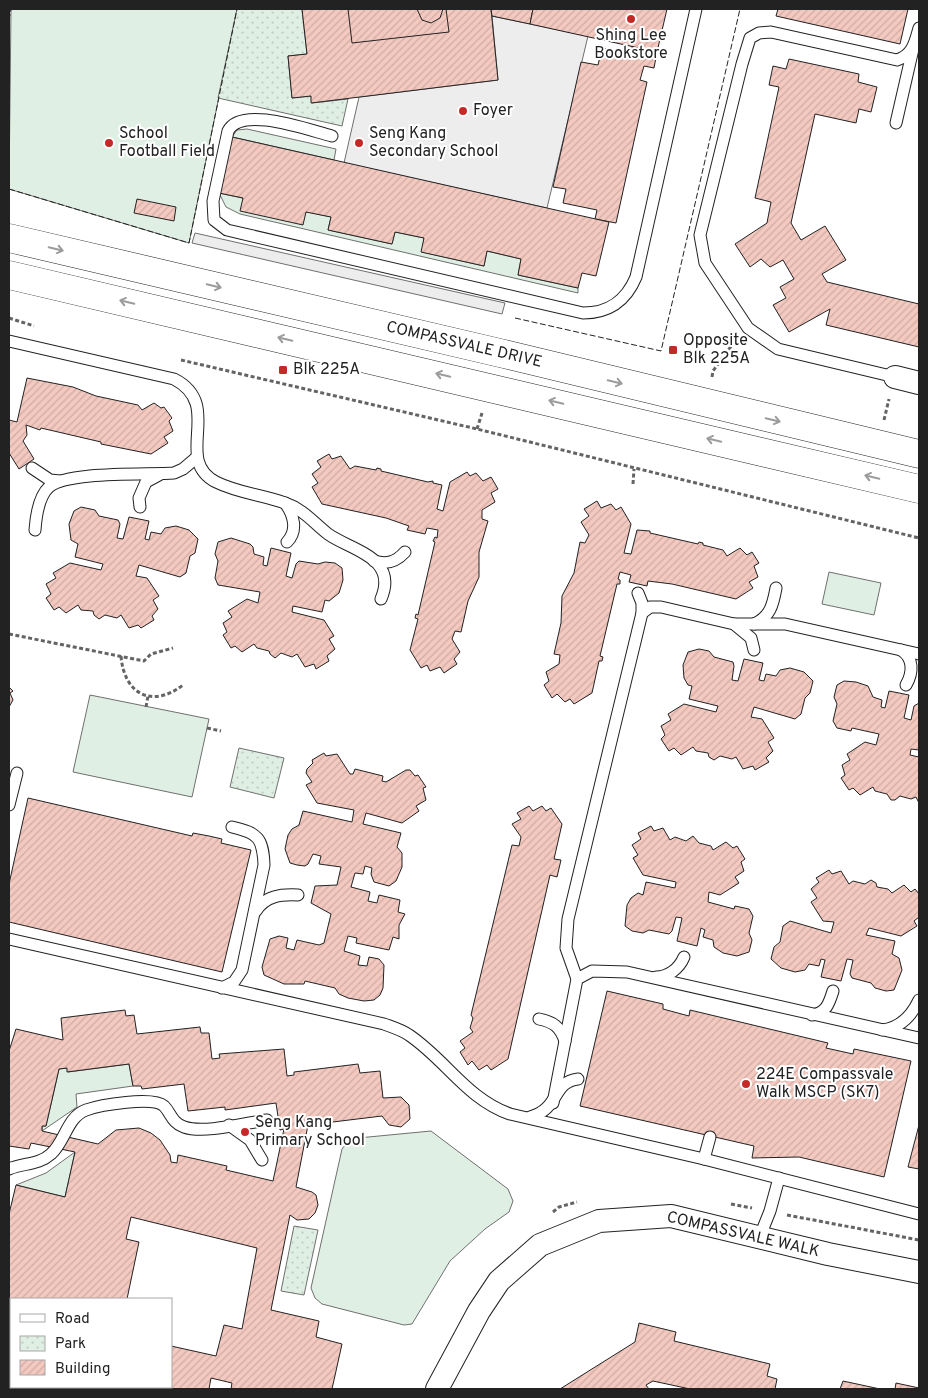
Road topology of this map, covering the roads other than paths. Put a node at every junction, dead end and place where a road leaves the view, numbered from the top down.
1 (696, 9) edge
2 (919, 28) edge
3 (916, 50) edge
4 (896, 123) dead end
5 (332, 136) dead end
6 (9, 238) edge
7 (9, 275) edge
8 (9, 341) edge
9 (919, 383) edge
10 (892, 386) joint
11 (919, 454) edge
12 (196, 458) junction
13 (32, 468) dead end
14 (163, 474) junction
15 (60, 481) junction
16 (919, 489) edge
17 (286, 503) junction
18 (140, 507) dead end
19 (35, 530) dead end
20 (287, 542) dead end
21 (406, 552) dead end
22 (374, 560) junction
23 (776, 588) dead end
24 (638, 593) dead end
25 (381, 599) dead end
26 (642, 613) junction
27 (734, 624) junction
28 (752, 624) junction
29 (900, 649) junction
30 (754, 650) dead end
31 (919, 654) edge
32 (906, 685) dead end
33 (17, 773) dead end
34 (9, 806) edge
35 (232, 827) dead end
36 (298, 896) dead end
37 (255, 912) junction
38 (9, 939) edge
39 (684, 957) dead end
40 (649, 977) junction
41 (577, 979) junction
42 (222, 988) junction
43 (833, 991) dead end
44 (919, 1000) edge
45 (810, 1015) junction
46 (539, 1019) dead end
47 (875, 1030) junction
48 (919, 1038) edge
49 (565, 1042) junction
50 (578, 1079) dead end
51 (553, 1103) junction
52 (528, 1118) junction
53 (267, 1120) dead end
54 (229, 1125) junction
55 (710, 1136) dead end
56 (704, 1159) junction
57 (262, 1160) dead end
58 (9, 1169) edge
59 (779, 1178) junction
60 (919, 1214) edge
61 (760, 1236) junction
62 (919, 1272) edge
63 (437, 1389) edge

1 - 5 lane
2 - 3 lane
3 - 4 lane
3 - 10 lane
6 -> 11 street, COMPASSVALE DRIVE
16 -> 7 street
8 - 12 lane
9 - 10 street
12 - 14 lane
12 - 17 lane
13 - 15 lane
14 - 15 lane
14 - 18 lane
15 - 19 lane
17 - 20 lane
17 - 22 lane
21 - 22 lane
22 - 25 lane
23 - 28 lane
24 - 26 lane
26 - 27 lane
26 - 41 lane
27 - 28 lane
27 - 30 lane
28 - 29 lane
29 - 31 lane
29 - 32 lane
33 - 34 lane
35 - 37 lane
36 - 37 lane
37 - 42 lane
38 - 42 lane
39 - 40 lane
40 - 41 lane
40 - 45 lane
41 - 49 lane
42 - 52 lane
43 - 45 lane
44 - 47 lane
45 - 47 lane
46 - 49 lane
47 - 48 lane
49 - 51 lane
50 - 51 lane
51 - 52 lane
52 - 56 lane
53 - 54 lane
54 - 57 lane
54 - 58 lane
55 - 56 lane
56 - 59 lane
59 - 60 lane
59 - 61 lane
61 - 62 street, COMPASSVALE WALK
61 - 63 street, COMPASSVALE WALK

